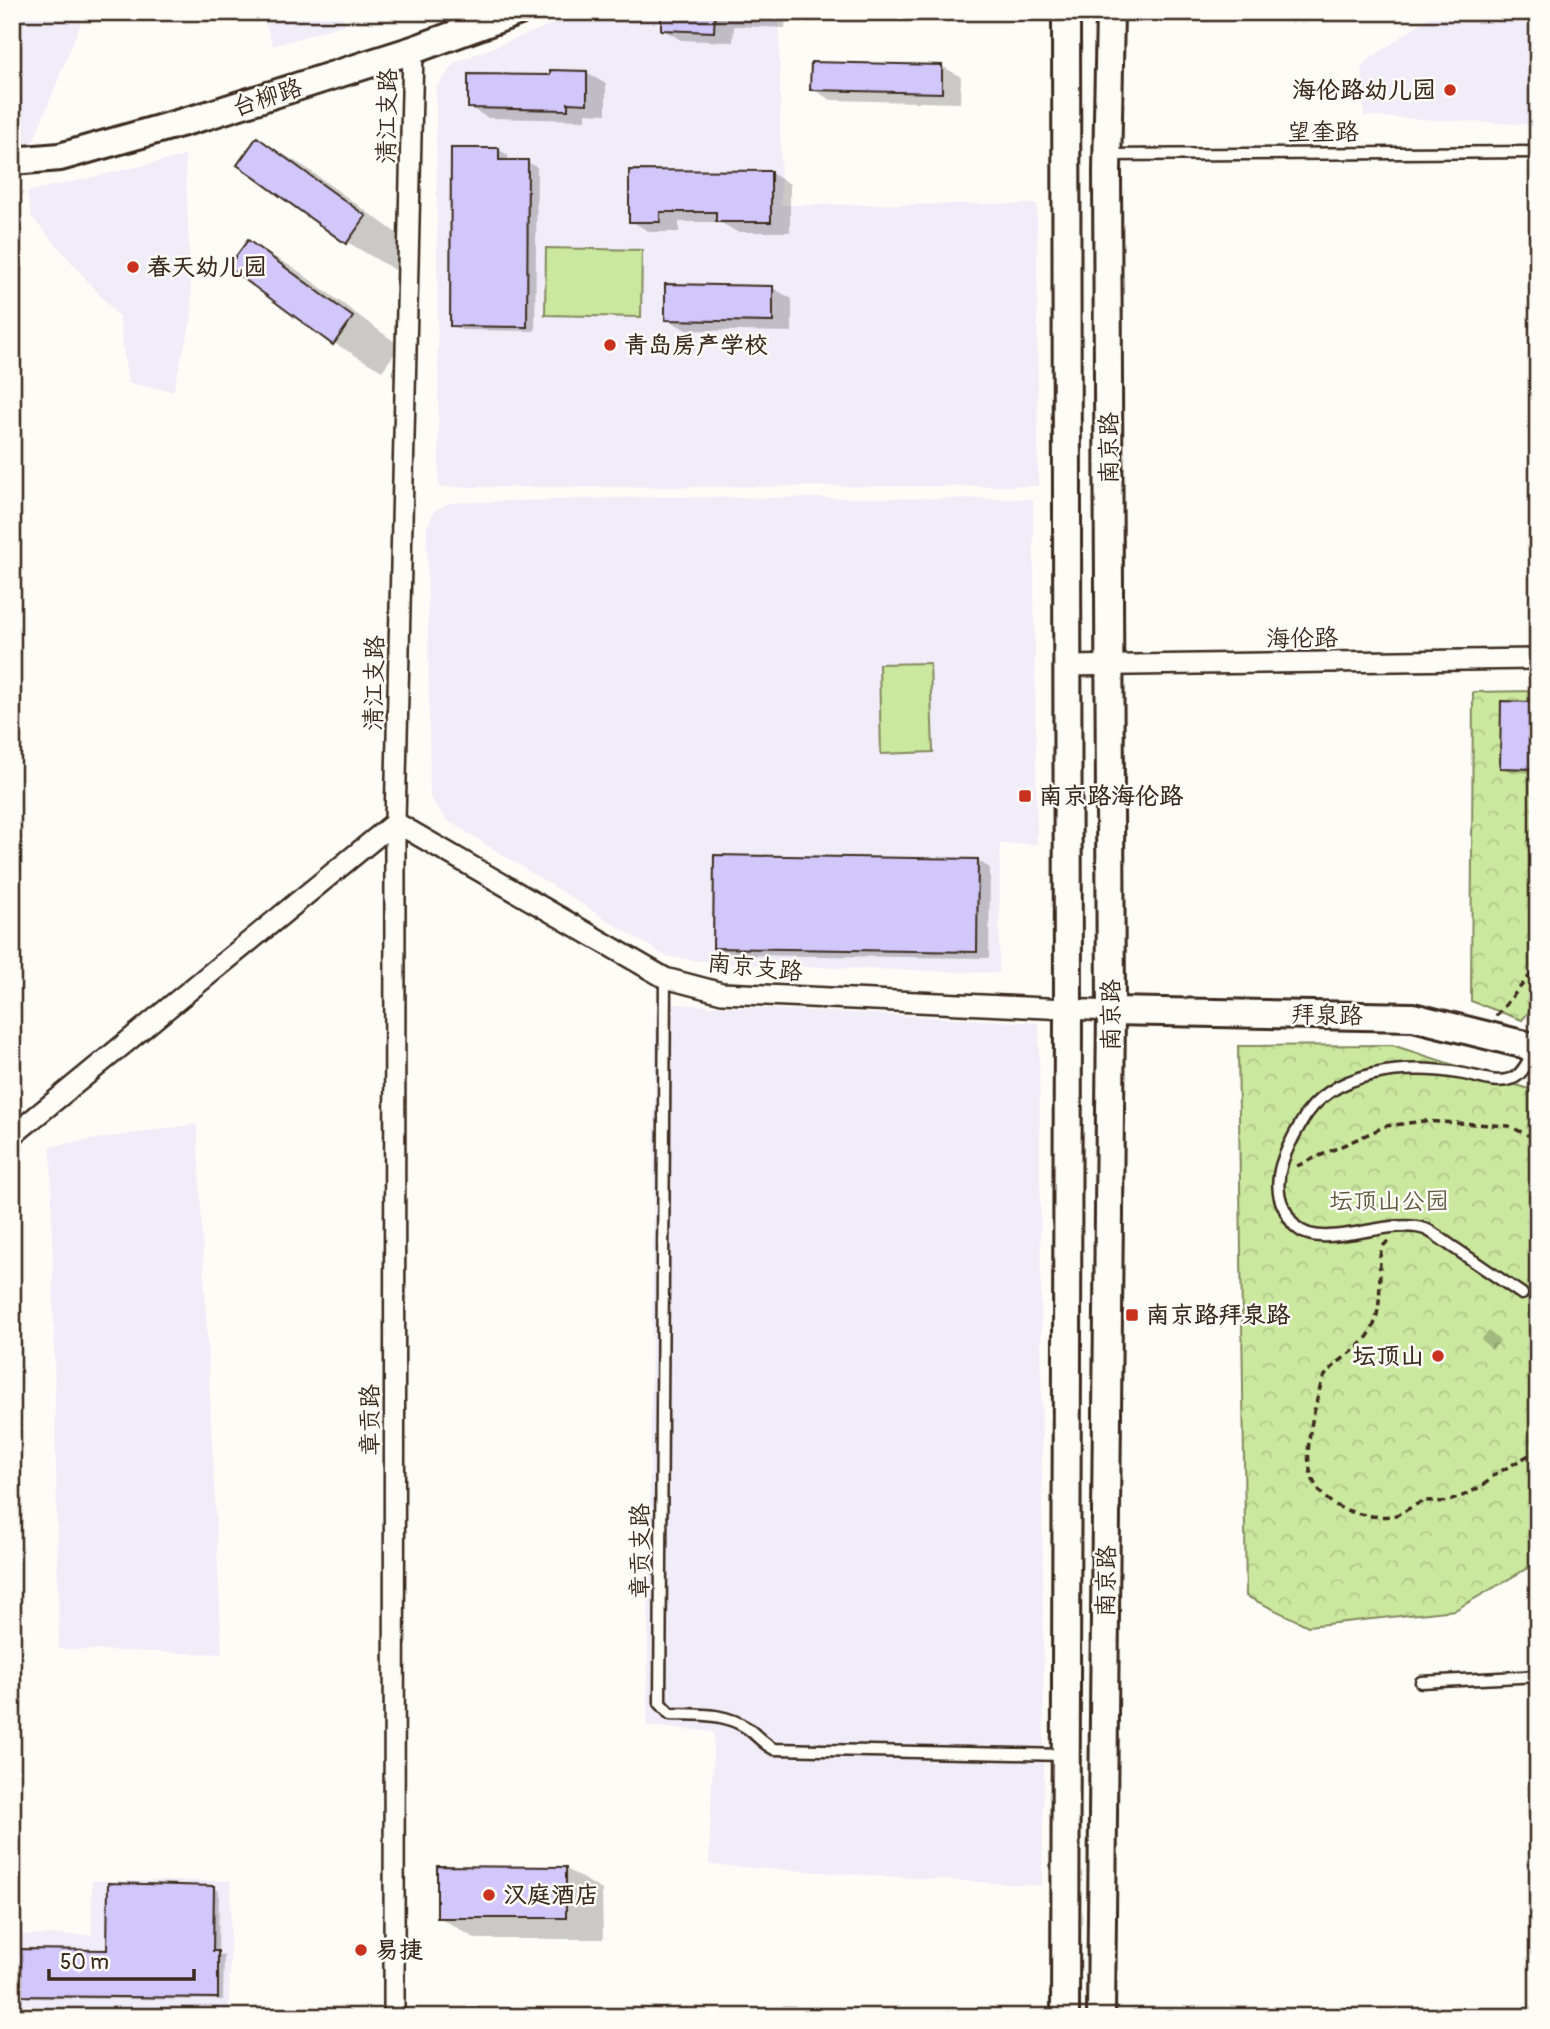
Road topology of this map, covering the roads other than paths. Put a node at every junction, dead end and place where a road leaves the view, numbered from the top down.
1 (517, 12) edge
2 (1066, 12) edge
3 (1110, 12) edge
4 (413, 50) junction
5 (1538, 152) edge
6 (1108, 155) junction
7 (12, 161) edge
8 (1538, 659) edge
9 (1111, 665) junction
10 (1067, 666) junction
11 (395, 822) junction
12 (666, 978) junction
13 (1068, 1011) junction
14 (1111, 1012) junction
15 (1536, 1052) edge
16 (12, 1136) edge
17 (1522, 1294) dead end
18 (1538, 1676) edge
19 (1420, 1682) dead end
20 (1066, 1755) junction
21 (394, 2017) edge
22 (1065, 2017) edge
23 (1101, 2017) edge

1 - 4 main road, 台柳路
2 - 10 main road, 南京路
3 - 6 main road, 南京路
4 - 7 main road, 台柳路
4 - 11 street, 清江支路
5 - 6 lane, 望奎路
6 - 9 main road, 南京路
8 - 9 street, 海伦路
9 - 10 street, 海伦路
9 - 14 main road, 南京路
10 - 13 main road, 南京路
11 - 12 street, 南京支路
11 - 16 street
11 - 21 street, 章贡路
12 - 13 street, 南京支路
12 - 20 lane, 章贡支路
13 - 14 street, 南京支路
13 - 20 main road, 南京路
14 - 15 main road, 拜泉路
14 - 23 main road, 南京路
15 - 17 lane
18 - 19 lane
20 - 22 main road, 南京路

